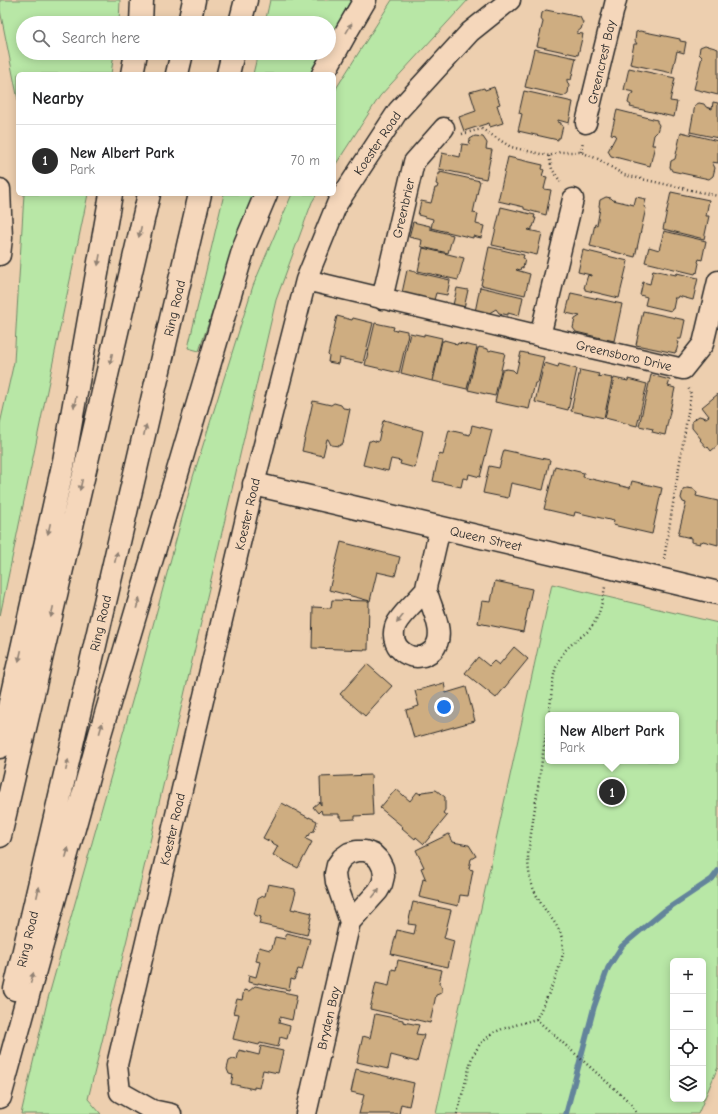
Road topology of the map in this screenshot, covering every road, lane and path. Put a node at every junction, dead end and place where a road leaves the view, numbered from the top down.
1 (142, 0) edge
2 (194, 0) edge
3 (246, 0) edge
4 (365, 0) edge
5 (510, 0) edge
6 (616, 0) edge
7 (141, 16) edge
8 (191, 16) edge
9 (242, 16) edge
10 (336, 51) edge
11 (135, 60) edge
12 (180, 60) edge
13 (231, 60) edge
14 (331, 60) edge
15 (132, 72) edge
16 (177, 72) edge
17 (228, 72) edge
18 (324, 72) edge
19 (586, 123) dead end
20 (444, 128) joint
21 (549, 156) junction
22 (0, 189) edge
23 (111, 196) edge
24 (149, 196) edge
25 (200, 196) edge
26 (265, 196) edge
27 (718, 196) edge
28 (573, 199) joint
29 (0, 255) edge
30 (306, 280) junction
31 (718, 281) edge
32 (382, 299) junction
33 (540, 336) junction
34 (683, 369) junction
35 (254, 484) junction
36 (440, 527) junction
37 (609, 567) junction
38 (660, 579) junction
39 (426, 590) dead end
40 (718, 594) edge
41 (549, 712) edge
42 (545, 740) edge
43 (0, 746) edge
44 (0, 836) edge
45 (350, 922) dead end
46 (536, 1019) junction
47 (0, 1052) edge
48 (0, 1097) edge
49 (171, 1114) edge
50 (306, 1114) edge
51 (457, 1114) edge
52 (637, 1114) edge

1 - 7 main road
2 - 8 main road
3 - 9 main road
10 -> 4 main road
5 - 30 street, Koester Road
6 - 19 street, Greencrest Bay
11 - 15 main road
12 - 16 main road
13 - 17 main road
18 -> 14 main road
20 - 21 path
20 - 32 street, Greenbrier
21 - 27 path
21 - 28 path
22 - 29 street
23 -> 43 main road
24 -> 44 main road
47 -> 25 main road, Ring Road
48 -> 26 main road
28 - 33 street
30 - 32 street, Greensboro Drive
30 - 35 street, Koester Road
31 - 34 street, Greensboro Drive
32 - 33 street, Greensboro Drive
33 - 34 street, Greensboro Drive
34 - 38 path
35 - 36 main road, Queen Street
35 - 49 street, Koester Road
36 - 37 main road, Queen Street
36 - 39 street
37 - 38 main road, Queen Street
37 - 41 path
38 - 40 main road, Queen Street
42 - 46 path
45 - 50 street, Bryden Bay
46 - 51 path
46 - 52 path

